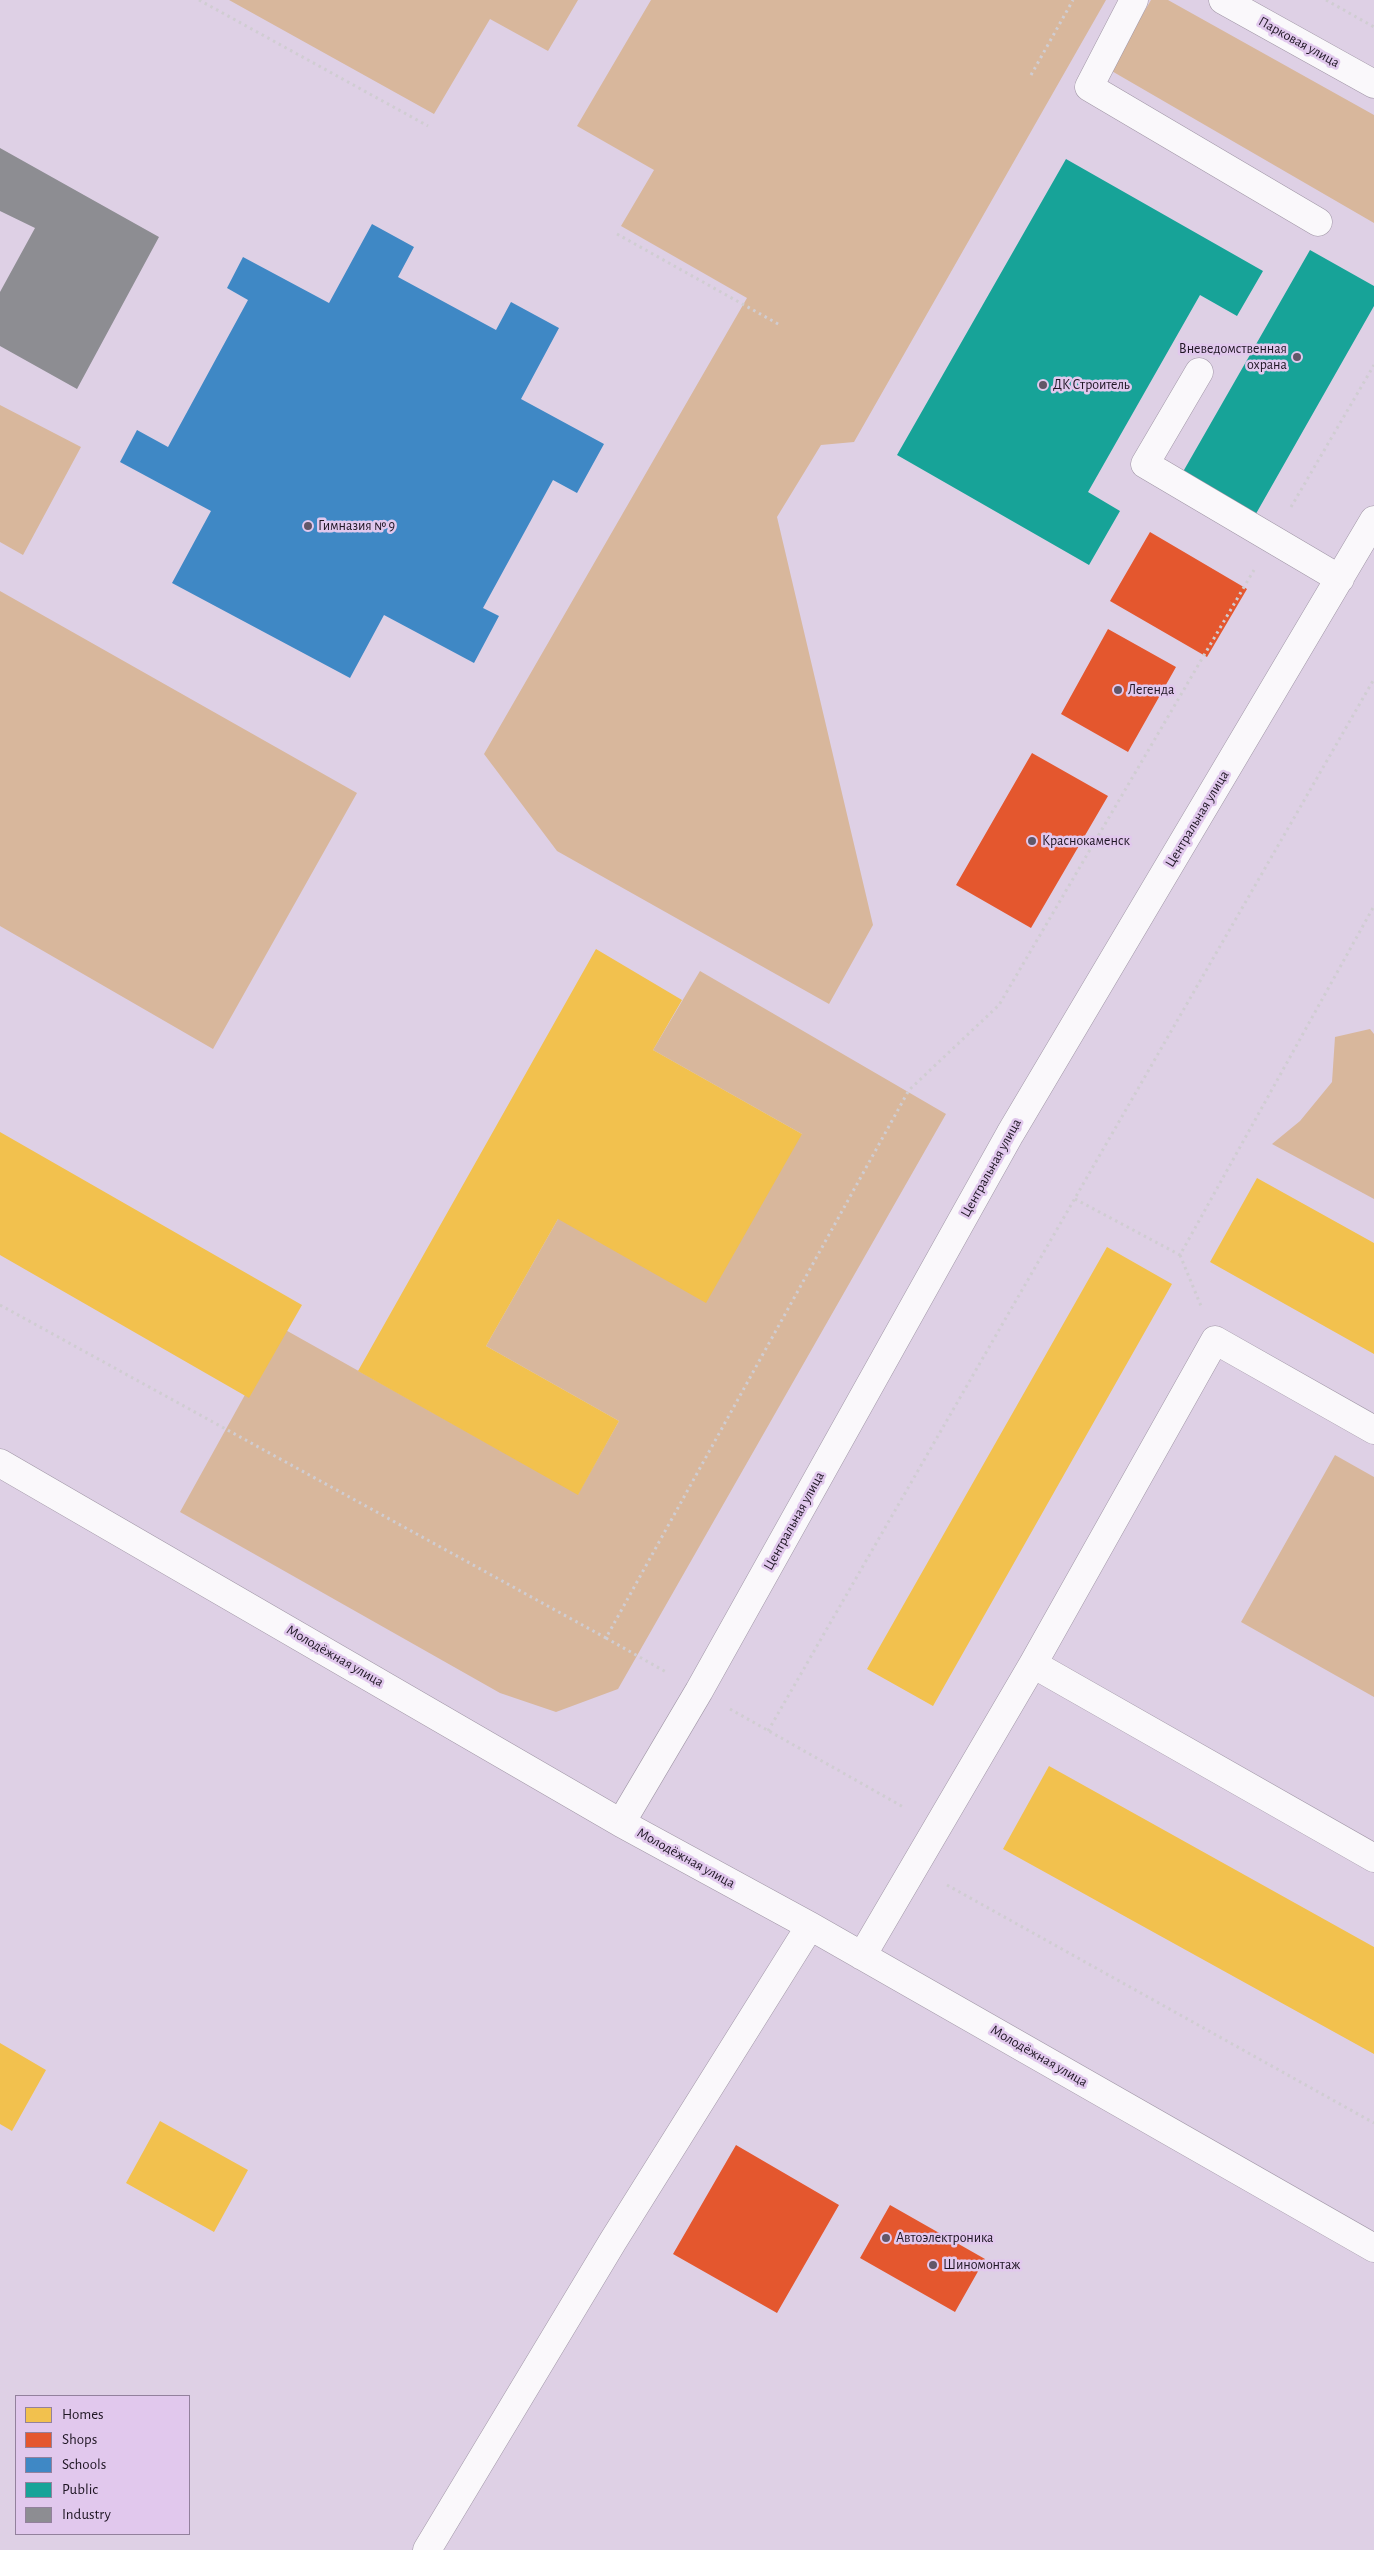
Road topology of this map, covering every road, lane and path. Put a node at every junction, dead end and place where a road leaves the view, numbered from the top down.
1 (199, 0) edge
2 (1073, 0) edge
3 (1134, 0) edge
4 (1223, 0) edge
5 (1326, 0) edge
6 (1374, 27) edge
7 (1031, 75) dead end
8 (1374, 84) edge
9 (428, 126) dead end
10 (1318, 222) dead end
11 (616, 234) dead end
12 (780, 325) dead end
13 (1374, 365) edge
14 (1199, 372) dead end
15 (1289, 510) dead end
16 (1374, 520) edge
17 (1259, 561) dead end
18 (1340, 579) junction
19 (1374, 679) edge
20 (1374, 906) edge
21 (1075, 1199) junction
22 (1180, 1255) junction
23 (0, 1305) edge
24 (1215, 1340) junction
25 (1374, 1430) edge
26 (0, 1463) edge
27 (606, 1638) junction
28 (1033, 1664) junction
29 (699, 1691) junction
30 (768, 1731) junction
31 (621, 1823) junction
32 (937, 1828) junction
33 (1374, 1858) edge
34 (915, 1867) junction
35 (810, 1926) junction
36 (862, 1956) junction
37 (1374, 2123) edge
38 (1374, 2248) edge
39 (427, 2550) edge

1 - 9 path
2 - 7 path
3 - 10 street
4 - 8 street, Парковая улица
5 - 6 path
11 - 12 path
13 - 15 path
14 - 18 street
16 - 18 street, Центральная улица
17 - 27 path
18 - 29 street, Центральная улица
19 - 21 path
20 - 22 path
21 - 22 path
21 - 30 path
22 - 24 path
23 - 27 path
24 - 25 street
24 - 28 street
26 - 31 street, Молодёжная улица
27 - 29 path
28 - 32 street
28 - 33 street
29 - 30 path
29 - 31 street, Центральная улица
30 - 32 path
31 - 35 street, Молодёжная улица
32 - 34 street
34 - 36 street
34 - 37 path
35 - 36 street, Молодёжная улица
35 - 39 street
36 - 38 street, Молодёжная улица

